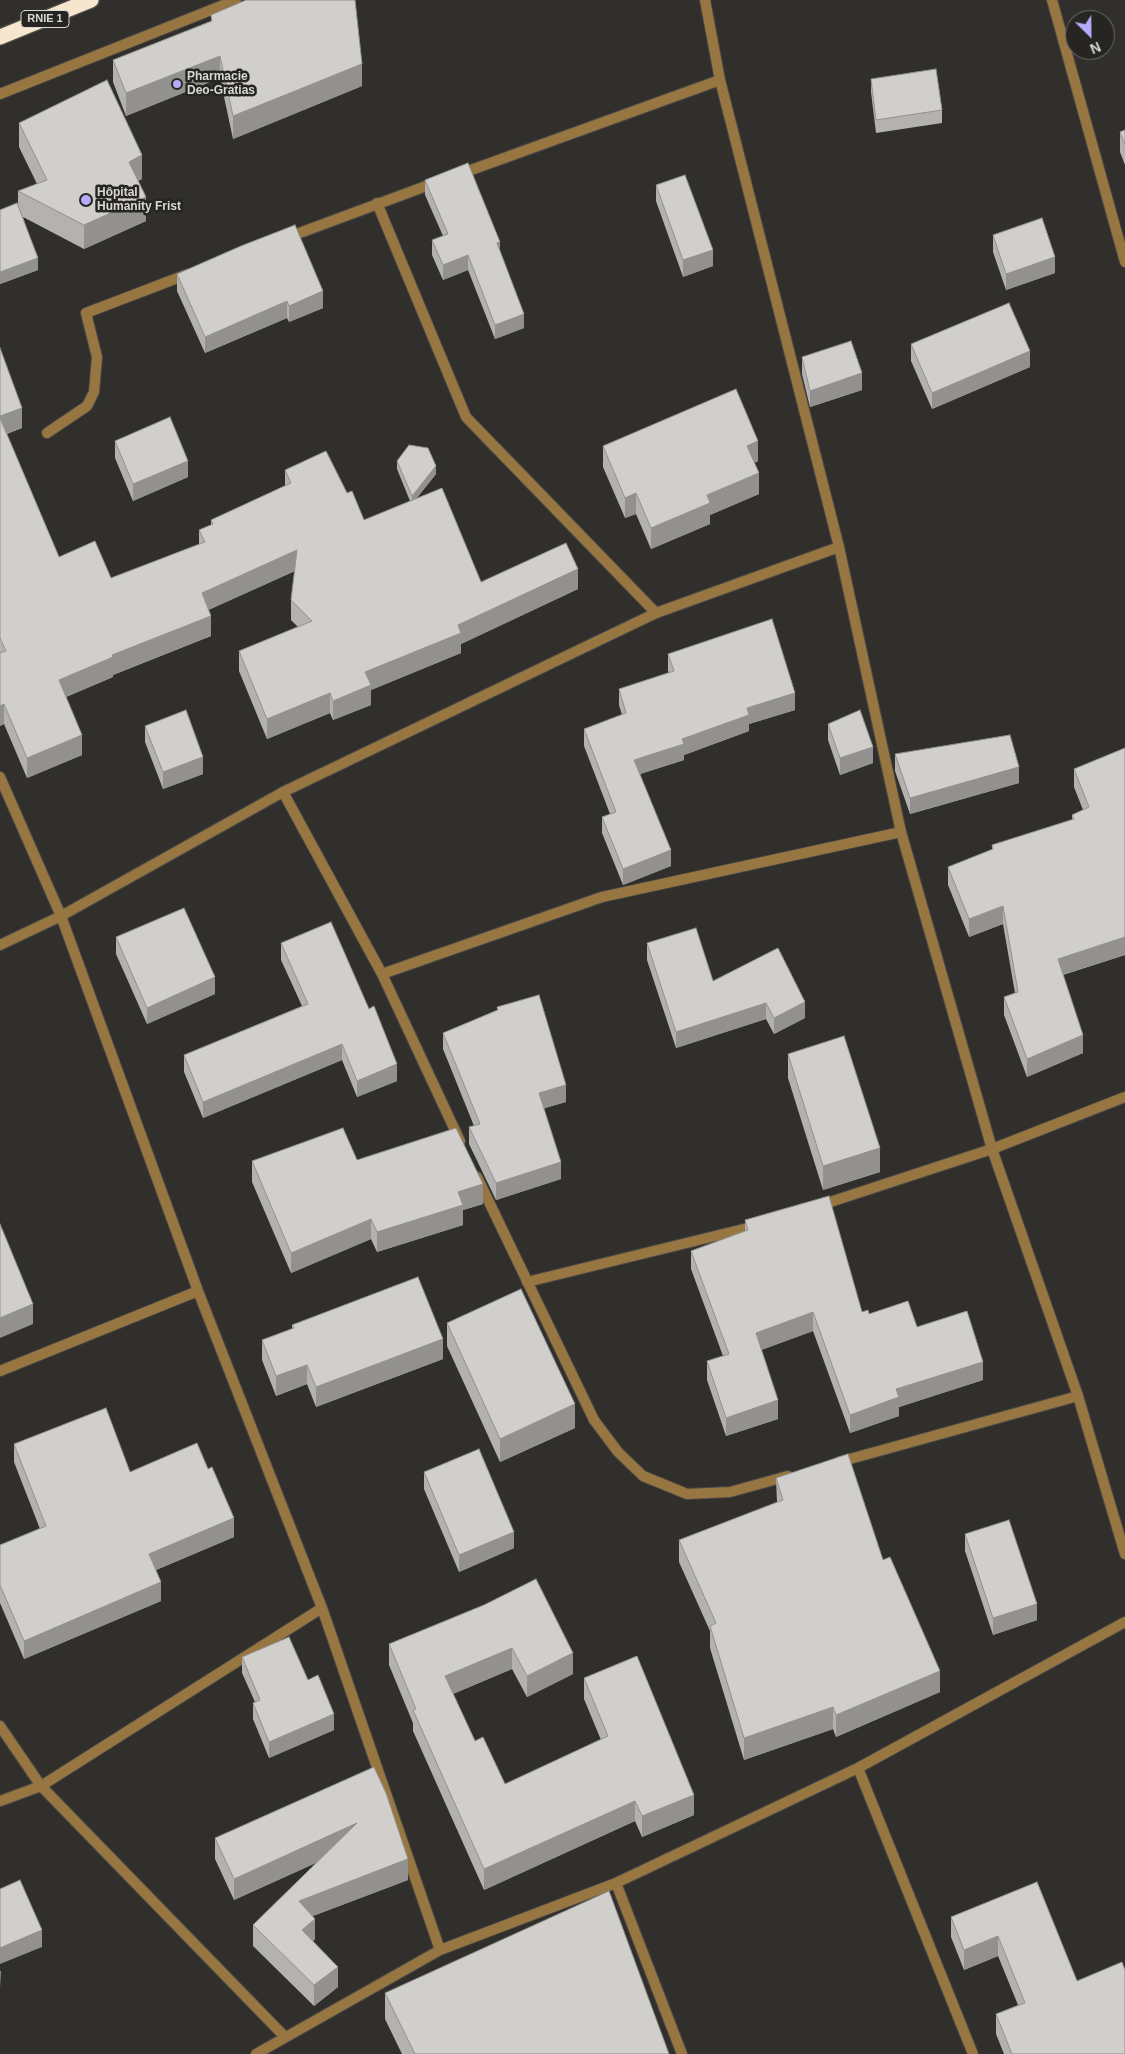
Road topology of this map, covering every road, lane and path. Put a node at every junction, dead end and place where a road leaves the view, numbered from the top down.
1 (91, 0) edge
2 (236, 0) edge
3 (705, 0) edge
4 (1052, 0) edge
5 (0, 37) edge
6 (720, 80) junction
7 (0, 94) edge
8 (377, 203) junction
9 (277, 241) edge
10 (1125, 262) edge
11 (195, 272) edge
12 (47, 433) dead end
13 (838, 547) junction
14 (656, 613) junction
15 (0, 777) edge
16 (284, 792) junction
17 (901, 832) junction
18 (61, 916) junction
19 (0, 945) edge
20 (382, 974) junction
21 (1125, 1097) edge
22 (992, 1149) junction
23 (465, 1150) edge
24 (473, 1168) edge
25 (805, 1210) edge
26 (767, 1222) edge
27 (527, 1282) junction
28 (198, 1291) junction
29 (0, 1371) edge
30 (1078, 1396) junction
31 (833, 1464) edge
32 (796, 1474) edge
33 (1125, 1554) edge
34 (322, 1608) junction
35 (1125, 1622) edge
36 (0, 1726) edge
37 (858, 1768) junction
38 (41, 1786) junction
39 (0, 1802) edge
40 (616, 1883) junction
41 (440, 1950) junction
42 (285, 2037) junction
43 (256, 2054) edge
44 (682, 2054) edge
45 (973, 2054) edge

1 - 5 highway, RNIE 1
2 - 7 street
3 - 6 street
4 - 10 street
6 - 8 street
6 - 13 street
8 - 9 street
8 - 14 street
11 - 12 street
13 - 14 street
13 - 17 street
14 - 16 street
15 - 18 street
16 - 18 street
16 - 20 street
17 - 20 street
17 - 22 street
18 - 19 street
18 - 28 street
20 - 23 street
21 - 22 street
22 - 25 street
22 - 30 street
24 - 27 street
26 - 27 street
27 - 32 street
28 - 29 street
28 - 34 street
30 - 31 street
30 - 33 street
34 - 38 street
34 - 41 street
35 - 37 street
36 - 38 street
37 - 40 street
37 - 45 street
38 - 39 street
38 - 42 street
40 - 41 street
40 - 44 street
41 - 42 street
42 - 43 street

